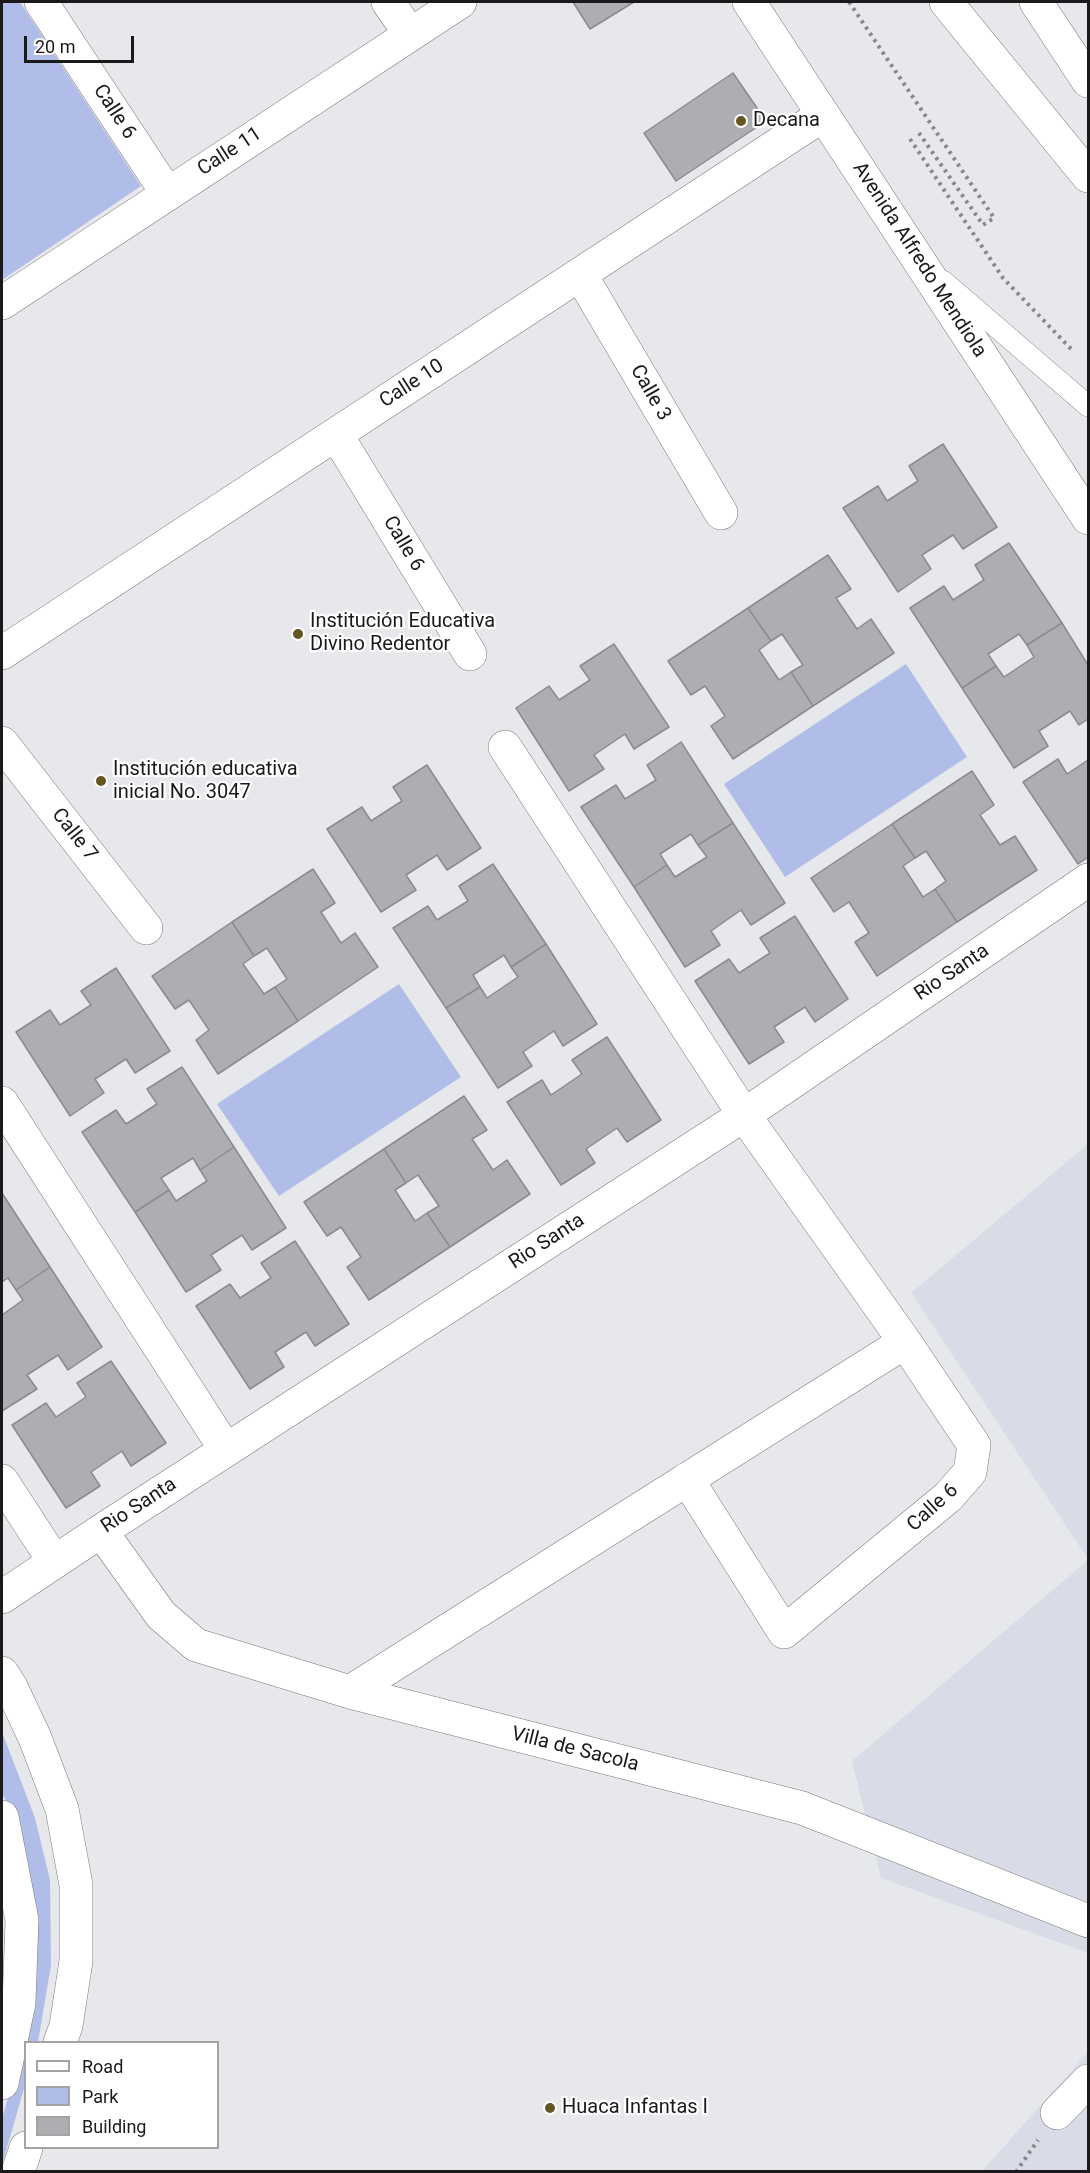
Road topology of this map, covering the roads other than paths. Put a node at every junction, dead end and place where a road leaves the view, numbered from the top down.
1 (41, 2) edge
2 (388, 2) edge
3 (460, 2) edge
4 (749, 2) edge
5 (946, 2) edge
6 (1036, 2) edge
7 (410, 34) junction
8 (1089, 81) edge
9 (823, 115) junction
10 (1089, 176) edge
11 (167, 193) junction
12 (920, 262) junction
13 (580, 274) junction
14 (2, 303) edge
15 (1089, 406) edge
16 (336, 434) junction
17 (721, 513) dead end
18 (1089, 518) edge
19 (2, 653) edge
20 (470, 654) dead end
21 (2, 743) edge
22 (505, 747) dead end
23 (1089, 880) edge
24 (146, 928) dead end
25 (2, 1103) edge
26 (744, 1114) junction
27 (905, 1342) junction
28 (226, 1450) junction
29 (687, 1479) junction
30 (2, 1481) edge
31 (101, 1531) junction
32 (54, 1561) junction
33 (2, 1597) edge
34 (5, 1684) edge
35 (350, 1692) junction
36 (2, 1817) edge
37 (1089, 1921) edge
38 (61, 2041) edge
39 (1089, 2081) edge
40 (2, 2083) edge
41 (1058, 2113) dead end
42 (26, 2149) edge
43 (18, 2172) edge

1 - 11 main road, Calle 6
2 - 7 main road
3 - 7 main road, Calle 11
4 - 9 main road, Avenida Alfredo Mendiola
5 - 10 main road
6 - 8 main road
7 - 11 main road, Calle 11
9 - 12 main road, Avenida Alfredo Mendiola
9 - 13 main road, Calle 10
11 - 14 main road, Calle 11
12 - 15 lane
12 - 18 main road, Avenida Alfredo Mendiola
13 - 16 main road, Calle 10
13 - 17 main road, Calle 3
16 - 19 main road, Calle 10
16 - 20 main road, Calle 6
21 - 24 main road, Calle 7
22 - 26 main road, Calle 6
23 - 26 main road, Rio Santa
25 - 28 main road
26 - 27 main road, Calle 6
26 - 28 main road, Rio Santa
27 - 29 main road
27 - 29 main road, Calle 6
28 - 31 main road, Rio Santa
29 - 35 main road
30 - 32 main road
31 - 32 main road, Rio Santa
31 - 35 main road, Villa de Sacola
32 - 33 main road, Rio Santa
34 - 38 main road
35 - 37 main road, Villa de Sacola
36 - 40 main road
39 - 41 main road
42 - 43 main road

